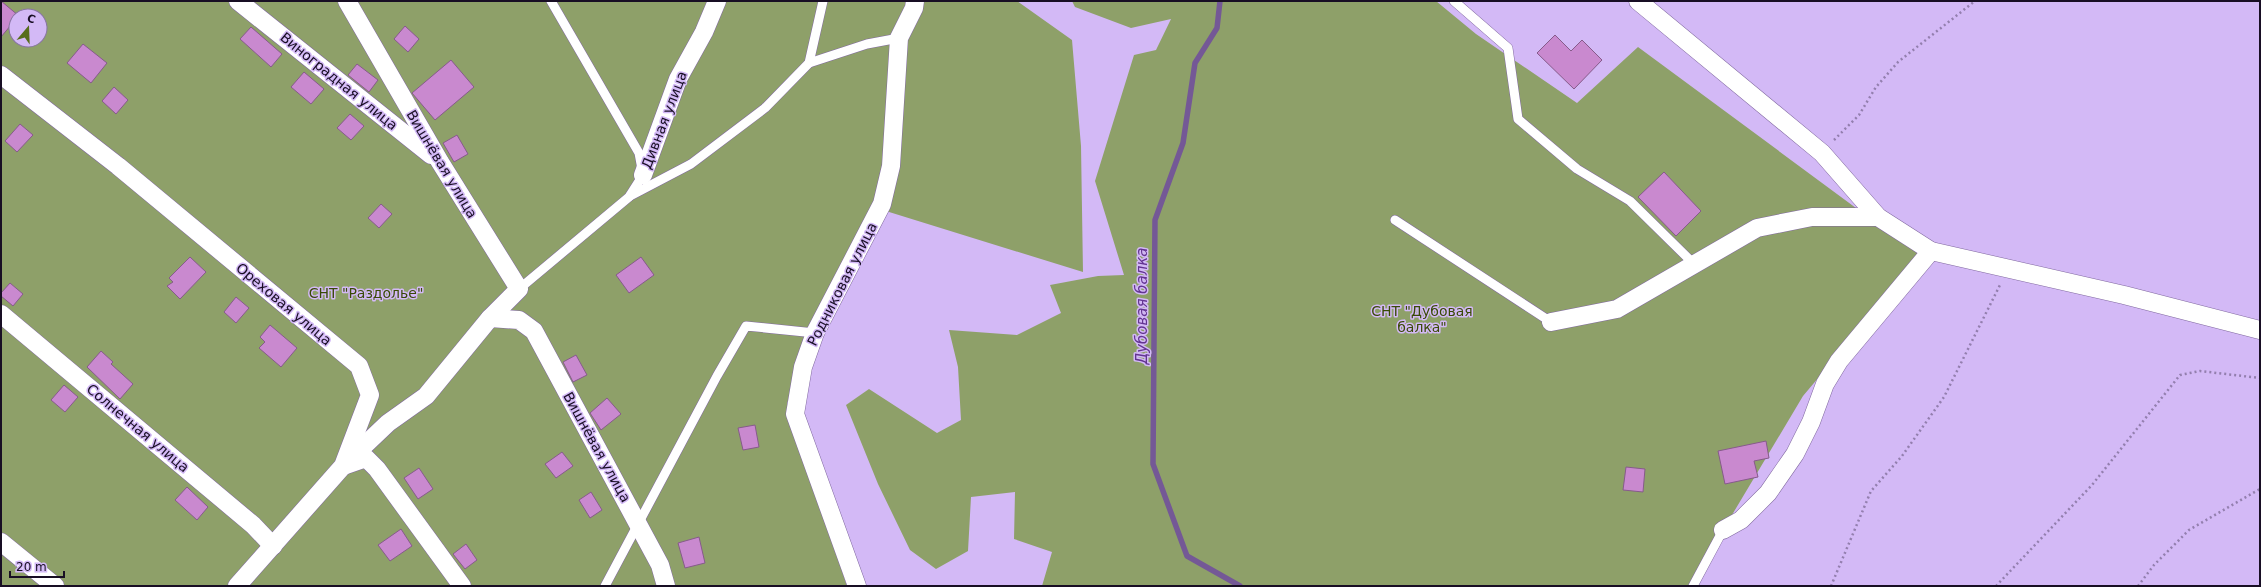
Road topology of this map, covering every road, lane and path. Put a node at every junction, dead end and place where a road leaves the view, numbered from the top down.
1 (238, 1) edge
2 (346, 1) edge
3 (551, 1) edge
4 (717, 1) edge
5 (822, 1) edge
6 (915, 1) edge
7 (1454, 1) edge
8 (1638, 1) edge
9 (1975, 1) edge
10 (899, 38) junction
11 (808, 63) junction
12 (1, 76) edge
13 (1822, 153) junction
14 (440, 162) junction
15 (643, 175) junction
16 (629, 197) junction
17 (1878, 217) junction
18 (1395, 220) dead end
19 (1931, 251) junction
20 (1694, 264) junction
21 (2008, 268) junction
22 (519, 289) junction
23 (1, 314) edge
24 (490, 318) junction
25 (1551, 322) joint
26 (2260, 330) edge
27 (815, 333) junction
28 (2260, 378) edge
29 (343, 466) junction
30 (2260, 489) edge
31 (639, 525) junction
32 (1723, 530) joint
33 (1, 542) edge
34 (272, 546) junction
35 (55, 586) edge
36 (239, 586) edge
37 (462, 586) edge
38 (605, 586) edge
39 (666, 586) edge
40 (857, 586) edge
41 (1693, 586) edge
42 (1830, 586) edge
43 (1996, 586) edge
44 (2138, 586) edge

1 - 14 street, Виноградная улица
2 - 14 street, Вишнёвая улица
3 - 15 lane
4 - 15 street, Дивная улица
5 - 11 lane
6 - 10 street, Родниковая улица
7 - 20 lane
8 - 13 street
9 - 13 path
10 - 11 lane
10 - 27 street, Родниковая улица
11 - 16 lane
12 - 29 street, Ореховая улица
13 - 17 street
14 - 22 street, Вишнёвая улица
15 - 16 lane
16 - 22 lane
17 - 19 street
17 - 20 street
18 - 25 lane
19 - 21 street
19 - 32 street
20 - 25 street
21 - 26 street
21 - 42 path
22 - 24 street
23 - 34 street, Солнечная улица
24 - 29 street
24 - 31 street, Вишнёвая улица
27 - 31 lane
27 - 40 street, Родниковая улица
28 - 43 path
29 - 34 street, Ореховая улица
29 - 37 street
30 - 44 path
31 - 38 lane
31 - 39 street, Вишнёвая улица
32 - 41 lane
33 - 35 street
34 - 36 street, Ореховая улица

